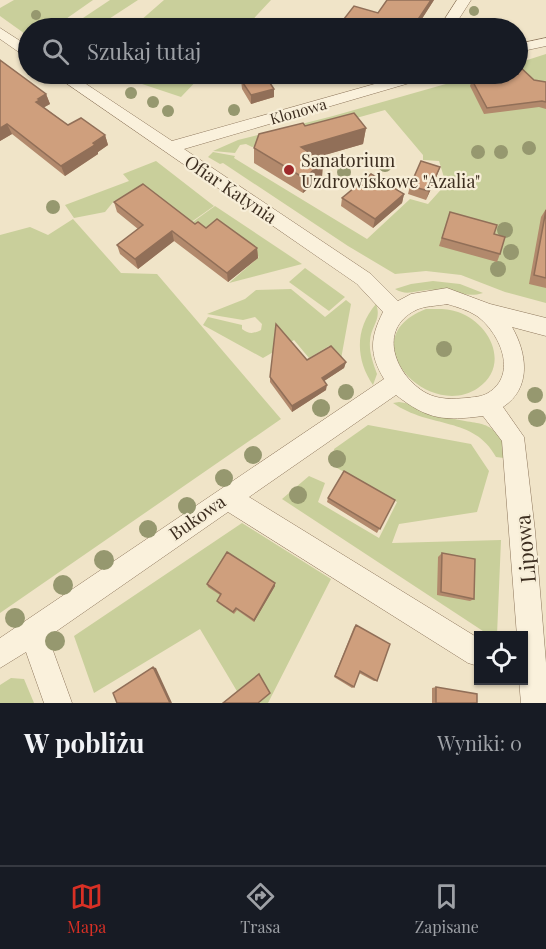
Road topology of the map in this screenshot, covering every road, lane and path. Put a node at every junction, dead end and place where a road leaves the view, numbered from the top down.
1 (464, 0) edge
2 (452, 18) edge
3 (0, 32) edge
4 (546, 42) edge
5 (18, 45) edge
6 (528, 46) edge
7 (76, 84) edge
8 (384, 84) edge
9 (171, 148) junction
10 (485, 311) junction
11 (395, 312) junction
12 (546, 327) edge
13 (396, 383) junction
14 (487, 404) junction
15 (227, 497) junction
16 (536, 564) edge
17 (33, 632) junction
18 (474, 651) edge
19 (0, 654) edge
20 (530, 690) edge
21 (58, 703) edge

1 - 2 street
3 - 5 street
4 - 6 street
7 - 9 street, Ofiar Katynia
8 - 9 street, Klonowa
9 - 11 street, Ofiar Katynia
10 - 11 street
10 - 12 street
10 - 14 street
11 - 13 street
13 - 14 street
13 - 15 street, Bukowa
14 - 16 street, Lipowa
15 - 17 street, Bukowa
15 - 18 street
16 - 20 street, Lipowa
17 - 19 street, Bukowa
17 - 21 street

